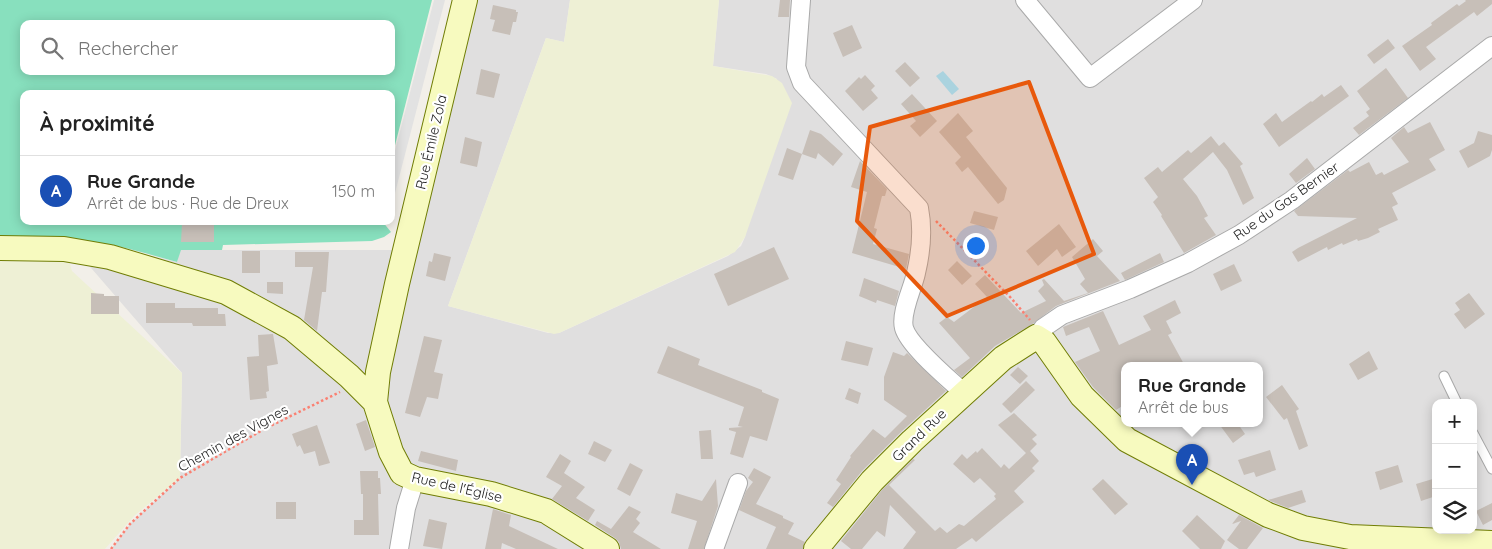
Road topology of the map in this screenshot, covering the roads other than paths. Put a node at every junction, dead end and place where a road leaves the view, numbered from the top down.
1 (465, 0) edge
2 (800, 0) edge
3 (1025, 0) edge
4 (1193, 0) edge
5 (1492, 46) edge
6 (0, 248) edge
7 (397, 284) joint
8 (1036, 337) junction
9 (1444, 376) dead end
10 (964, 393) junction
11 (1456, 399) edge
12 (375, 402) junction
13 (1477, 441) edge
14 (1492, 469) edge
15 (415, 478) junction
16 (738, 483) dead end
17 (1492, 544) edge
18 (399, 549) edge
19 (607, 549) edge
20 (714, 549) edge
21 (816, 549) edge

1 - 7 street, Rue Émile Zola
2 - 10 street
3 - 4 street
5 - 8 street, Rue du Gas Bernier
6 - 12 street
7 - 12 street, Rue de l'Église
8 - 10 street, Grand Rue
8 - 17 street
9 - 11 lane
10 - 21 street, Grand Rue
12 - 15 street, Rue de l'Église
13 - 14 lane
15 - 18 street
15 - 19 street, Rue de l'Église
16 - 20 street

